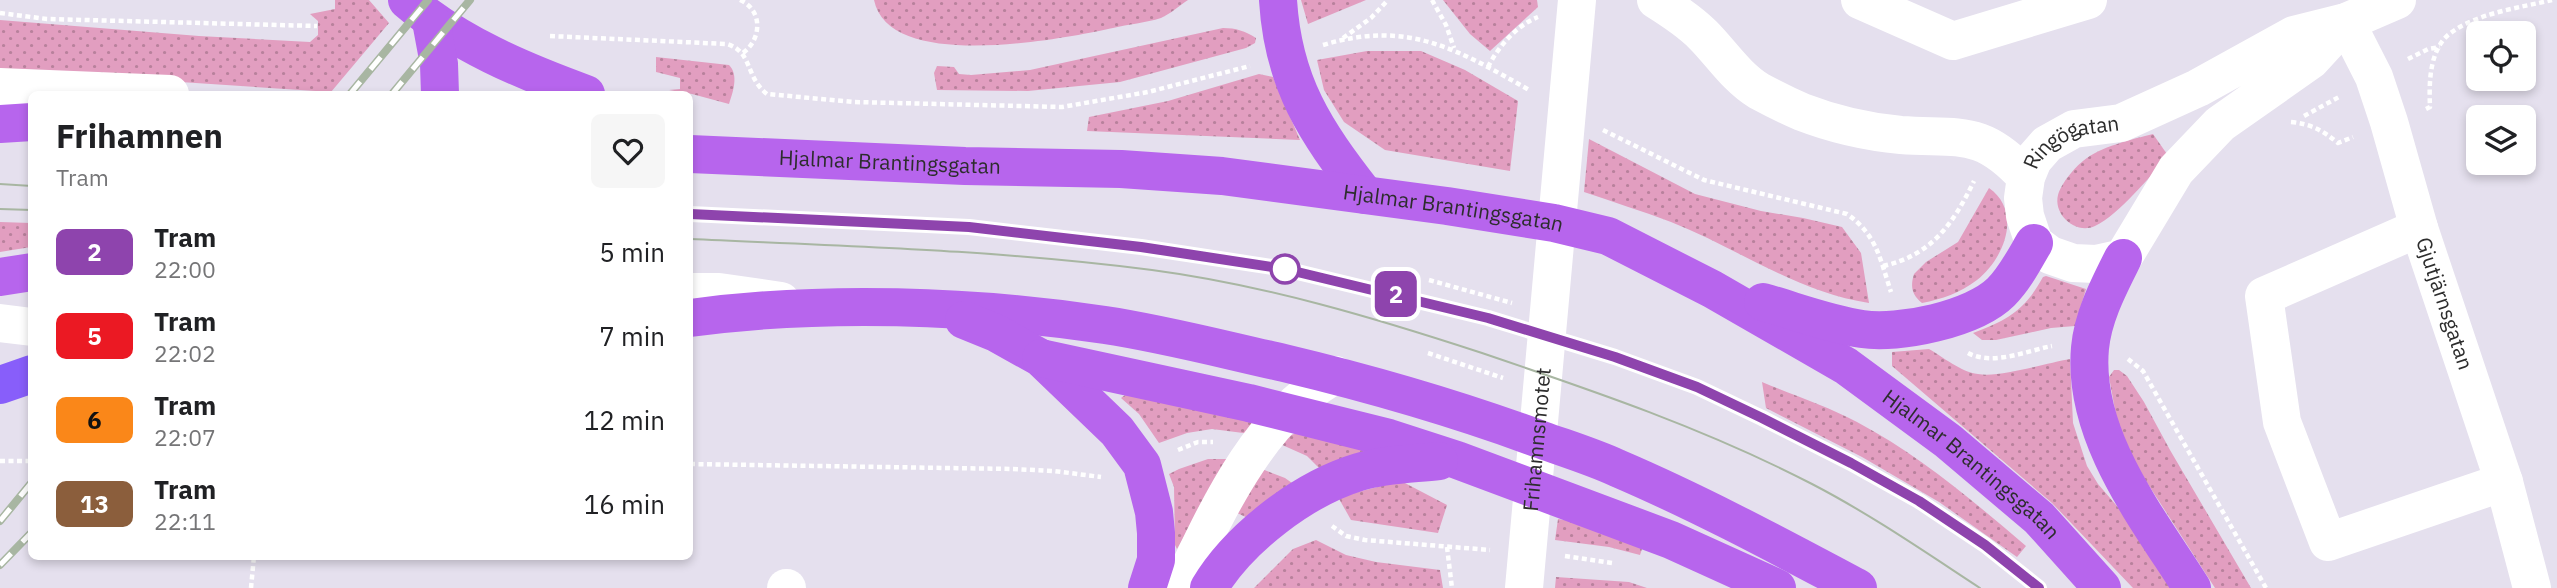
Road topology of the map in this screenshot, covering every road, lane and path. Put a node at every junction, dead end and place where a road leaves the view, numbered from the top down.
1 (740, 0) edge
2 (1278, 0) edge
3 (1388, 0) edge
4 (1432, 0) edge
5 (1577, 0) edge
6 (1656, 0) edge
7 (1860, 0) edge
8 (2088, 0) edge
9 (2397, 0) edge
10 (2552, 0) edge
11 (419, 10) edge
12 (0, 13) edge
13 (1527, 21) dead end
14 (2346, 22) junction
15 (317, 26) dead end
16 (539, 35) dead end
17 (2440, 47) dead end
18 (1454, 49) junction
19 (743, 52) junction
20 (1259, 64) dead end
21 (1488, 67) junction
22 (0, 87) edge
23 (97, 91) edge
24 (440, 91) edge
25 (579, 91) edge
26 (1535, 93) dead end
27 (28, 122) edge
28 (0, 124) edge
29 (1594, 126) dead end
30 (693, 151) edge
31 (2026, 177) junction
32 (1365, 195) junction
33 (2419, 228) junction
34 (2034, 243) junction
35 (2123, 258) junction
36 (28, 273) edge
37 (0, 277) edge
38 (1429, 280) dead end
39 (1712, 289) junction
40 (693, 292) edge
41 (0, 299) edge
42 (28, 300) edge
43 (1897, 300) dead end
44 (1521, 305) dead end
45 (838, 308) junction
46 (942, 311) junction
47 (693, 318) edge
48 (0, 323) edge
49 (28, 326) edge
50 (2090, 347) junction
51 (1958, 348) dead end
52 (1428, 353) dead end
53 (1041, 358) junction
54 (28, 362) edge
55 (0, 363) edge
56 (28, 375) edge
57 (1336, 375) junction
58 (1514, 382) dead end
59 (0, 385) edge
60 (1286, 412) junction
61 (1256, 448) junction
62 (1457, 460) junction
63 (0, 461) edge
64 (28, 461) edge
65 (693, 464) edge
66 (1142, 465) junction
67 (2504, 482) junction
68 (1318, 491) junction
69 (1332, 527) dead end
70 (1447, 547) dead end
71 (254, 560) edge
72 (251, 588) edge
73 (1147, 588) edge
74 (1180, 588) edge
75 (1209, 588) edge
76 (1452, 588) edge
77 (1524, 588) edge
78 (1777, 588) edge
79 (1858, 588) edge
80 (2102, 588) edge
81 (2192, 588) edge
82 (2266, 588) edge
83 (2532, 588) edge

1 - 19 path
2 - 32 main road
3 - 18 path
4 - 18 path
5 - 77 street, Frihamnsmotet
6 - 31 street
7 - 8 street
9 - 14 street, Ringögatan
10 - 17 path
11 - 24 main road
11 - 25 main road
12 - 15 path
13 - 21 path
14 - 31 street, Ringögatan
14 - 33 street, Gjutjärnsgatan
14 - 35 street, Ringögatan
16 - 19 path
18 - 21 path
19 - 20 path
21 - 26 path
22 - 23 street
27 - 28 main road
29 - 43 path
30 - 32 main road, Hjalmar Brantingsgatan
31 - 34 street, Ringögatan
32 - 39 main road, Hjalmar Brantingsgatan
33 - 67 street, Gjutjärnsgatan
33 - 67 street
34 - 35 street
34 - 39 main road
35 - 50 main road
36 - 37 main road
38 - 44 path
39 - 80 main road, Hjalmar Brantingsgatan
40 - 45 street
41 - 42 street
45 - 46 main road
45 - 47 main road
46 - 53 main road
46 - 57 main road
48 - 49 street
50 - 51 path
50 - 81 main road
50 - 82 path
52 - 58 path
53 - 60 main road
53 - 66 main road
54 - 55 main road
56 - 59 highway
57 - 60 street
57 - 79 main road
60 - 61 street
60 - 62 main road
61 - 66 path
61 - 74 street
62 - 68 main road
62 - 78 main road
63 - 64 path
65 - 66 path
66 - 73 main road
67 - 83 street, Gjutjärnsgatan
68 - 69 path
68 - 75 main road
70 - 76 path
71 - 72 path

